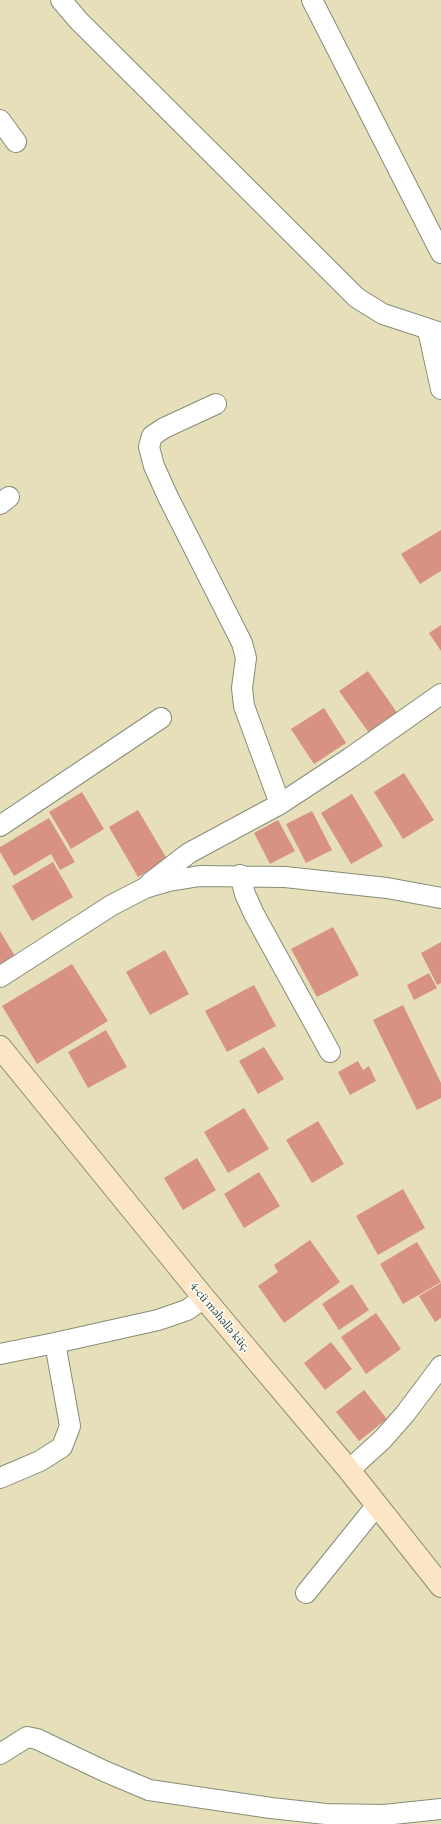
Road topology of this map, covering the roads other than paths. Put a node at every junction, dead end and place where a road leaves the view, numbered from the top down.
1 (61, 0) edge
2 (312, 0) edge
3 (0, 120) edge
4 (16, 142) dead end
5 (441, 254) edge
6 (435, 332) edge
7 (441, 389) edge
8 (216, 404) dead end
9 (441, 694) edge
10 (161, 718) dead end
11 (280, 804) junction
12 (0, 826) edge
13 (240, 875) junction
14 (145, 888) junction
15 (441, 898) edge
16 (0, 977) edge
17 (0, 1047) edge
18 (330, 1052) dead end
19 (204, 1298) junction
20 (55, 1343) junction
21 (0, 1354) edge
22 (441, 1366) edge
23 (348, 1470) junction
24 (0, 1478) edge
25 (376, 1505) junction
26 (441, 1586) edge
27 (306, 1592) dead end
28 (0, 1754) edge
29 (441, 1809) edge
30 (383, 1820) edge

1 - 6 street
2 - 5 street
3 - 4 street
6 - 7 street
8 - 11 street
9 - 11 street
10 - 12 street
11 - 14 street
13 - 14 street
13 - 15 street
13 - 18 street
14 - 16 street
17 - 19 street, 4-cü məhəllə küç.
19 - 20 street
19 - 23 street, 4-cü məhəllə küç.
20 - 21 street
20 - 24 street
22 - 23 street
23 - 25 street, 4-cü məhəllə küç.
25 - 26 street, 4-cü məhəllə küç.
25 - 27 street
28 - 30 street
29 - 30 street

